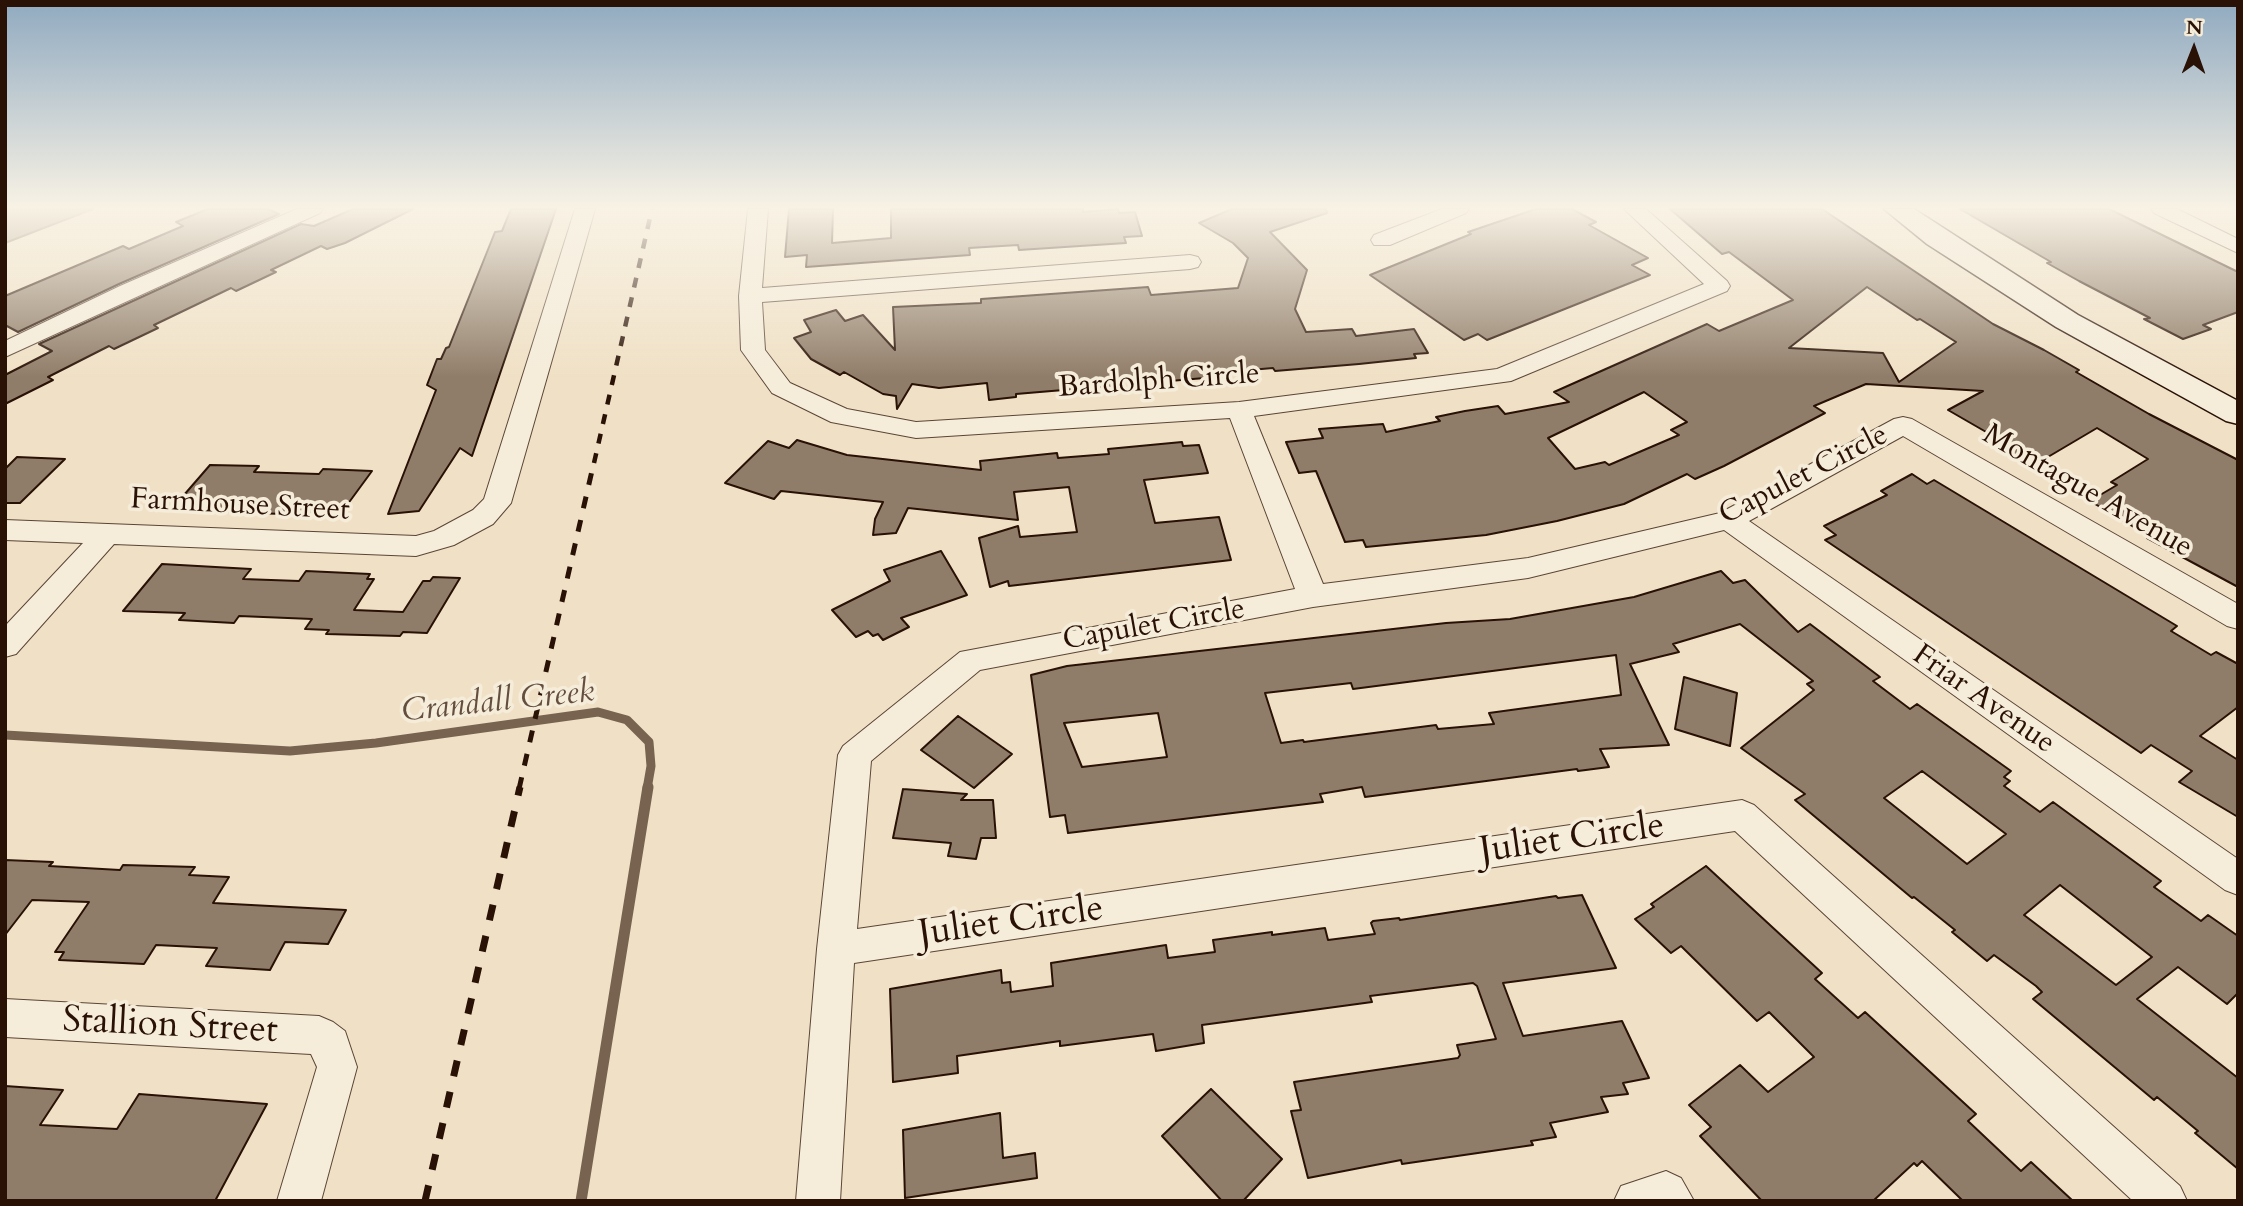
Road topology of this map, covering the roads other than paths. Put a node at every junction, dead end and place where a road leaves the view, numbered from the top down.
1 (186, 265) edge
2 (568, 265) edge
3 (753, 265) edge
4 (1148, 265) edge
5 (1696, 265) edge
6 (1980, 265) edge
7 (750, 296) junction
8 (5, 350) edge
9 (1239, 410) junction
10 (2238, 414) edge
11 (1903, 425) joint
12 (1728, 520) junction
13 (5, 530) edge
14 (108, 533) junction
15 (1313, 596) junction
16 (2238, 618) edge
17 (8, 643) edge
18 (2238, 879) edge
19 (836, 949) junction
20 (5, 1018) edge
21 (299, 1201) edge
22 (818, 1201) edge
23 (1636, 1201) edge
24 (1672, 1201) edge
25 (2165, 1201) edge

1 - 8 street
2 - 14 street, Farmhouse Street
3 - 7 street, Bardolph Circle
4 - 7 street
5 - 9 street, Bardolph Circle
6 - 10 street
7 - 9 street, Bardolph Circle
9 - 15 street
11 - 12 street, Capulet Circle
11 - 16 street, Montague Avenue
12 - 15 street, Capulet Circle
12 - 18 street, Friar Avenue
13 - 14 street, Farmhouse Street
14 - 17 street
15 - 19 street, Capulet Circle
19 - 22 street, Capulet Circle
19 - 25 street, Juliet Circle
20 - 21 street, Stallion Street
23 - 24 street

